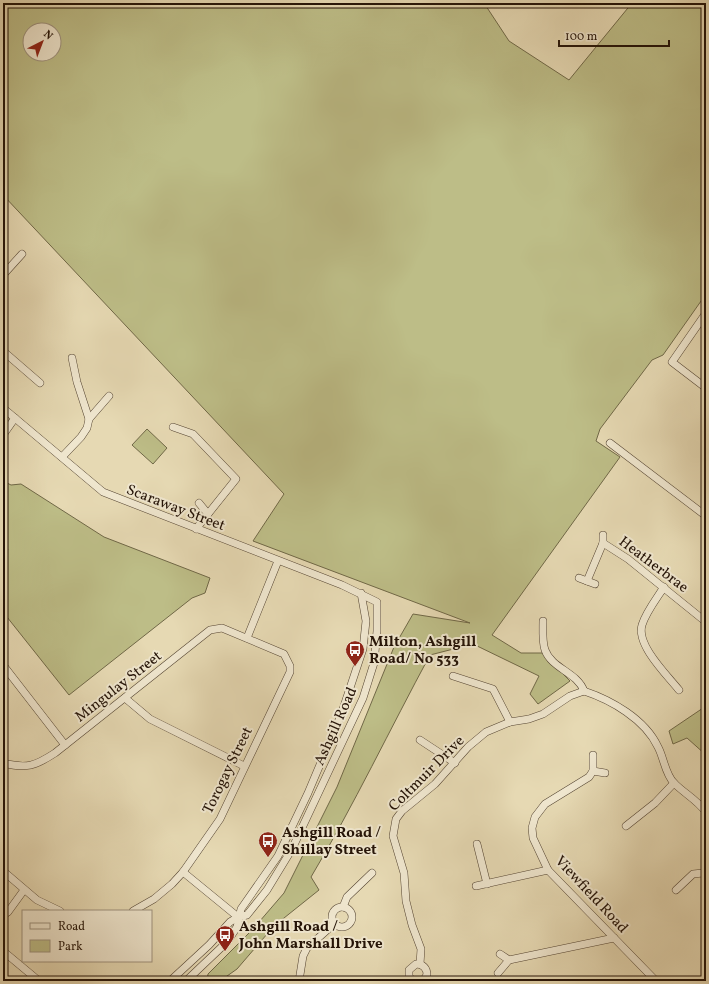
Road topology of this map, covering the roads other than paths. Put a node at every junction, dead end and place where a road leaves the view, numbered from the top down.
1 (22, 254) dead end
2 (3, 275) edge
3 (706, 313) edge
4 (3, 351) edge
5 (72, 358) dead end
6 (40, 383) dead end
7 (706, 388) edge
8 (109, 396) dead end
9 (3, 408) edge
10 (15, 418) junction
11 (89, 419) junction
12 (173, 427) dead end
13 (3, 435) edge
14 (610, 443) dead end
15 (62, 457) junction
16 (199, 504) dead end
17 (208, 514) junction
18 (706, 516) edge
19 (196, 528) junction
20 (603, 535) dead end
21 (603, 543) junction
22 (278, 561) junction
23 (579, 578) dead end
24 (587, 581) junction
25 (595, 584) dead end
26 (664, 587) junction
27 (361, 593) junction
28 (542, 621) dead end
29 (706, 622) edge
30 (247, 638) junction
31 (3, 665) edge
32 (453, 676) dead end
33 (678, 686) dead end
34 (584, 691) junction
35 (125, 698) junction
36 (510, 722) junction
37 (420, 740) dead end
38 (65, 745) junction
39 (593, 755) dead end
40 (3, 763) edge
41 (455, 763) junction
42 (244, 766) junction
43 (593, 771) junction
44 (605, 773) dead end
45 (674, 783) junction
46 (706, 812) edge
47 (626, 826) dead end
48 (477, 844) dead end
49 (3, 870) edge
50 (548, 870) junction
51 (183, 872) junction
52 (372, 873) dead end
53 (703, 873) dead end
54 (487, 884) junction
55 (476, 886) dead end
56 (24, 890) junction
57 (676, 890) dead end
58 (343, 907) junction
59 (58, 910) edge
60 (135, 910) edge
61 (3, 915) edge
62 (238, 917) junction
63 (335, 923) junction
64 (614, 938) junction
65 (3, 951) edge
66 (500, 954) dead end
67 (509, 960) junction
68 (420, 964) junction
69 (498, 973) dead end
70 (38, 981) edge
71 (170, 981) edge
72 (188, 981) edge
73 (300, 981) edge
74 (412, 981) edge
75 (423, 981) edge
76 (656, 981) edge

1 - 2 street
3 - 7 street
4 - 6 street
5 - 11 street
8 - 11 street
9 - 10 street, Scaraway Street
10 - 13 street
10 - 15 street, Scaraway Street
11 - 15 street
12 - 17 street
14 - 18 street
15 - 19 street, Scaraway Street
16 - 17 street
17 - 19 street
19 - 22 street, Scaraway Street
20 - 21 street
21 - 24 street
21 - 26 street, Heatherbrae
22 - 27 street, Scaraway Street
22 - 30 street
23 - 24 street
24 - 25 street
26 - 29 street, Heatherbrae
26 - 33 street
27 - 62 street, Ashgill Road
27 - 62 street, Ashgill Road
28 - 34 street
30 - 35 street, Mingulay Street
30 - 42 street, Torogay Street
31 - 38 street
32 - 36 street
34 - 36 street, Coltmuir Drive
34 - 45 street
35 - 38 street, Mingulay Street
35 - 42 street
36 - 41 street, Coltmuir Drive
37 - 41 street
38 - 40 street, Mingulay Street
39 - 43 street
41 - 68 street, Coltmuir Drive
42 - 51 street, Torogay Street
43 - 44 street
43 - 50 street, Viewfield Road
45 - 46 street
45 - 47 street
48 - 54 street
49 - 56 street
50 - 54 street
50 - 64 street, Viewfield Road
51 - 60 street, Torogay Street
51 - 62 street
52 - 58 street
53 - 57 street
54 - 55 street
56 - 59 street
56 - 61 street
58 - 63 street
58 - 63 street
62 - 71 street, Ashgill Road
62 - 72 street, Ashgill Road
63 - 73 street
64 - 67 street
64 - 76 street, Viewfield Road
65 - 70 street
66 - 67 street
67 - 69 street
68 - 74 street
68 - 75 street, Coltmuir Drive

